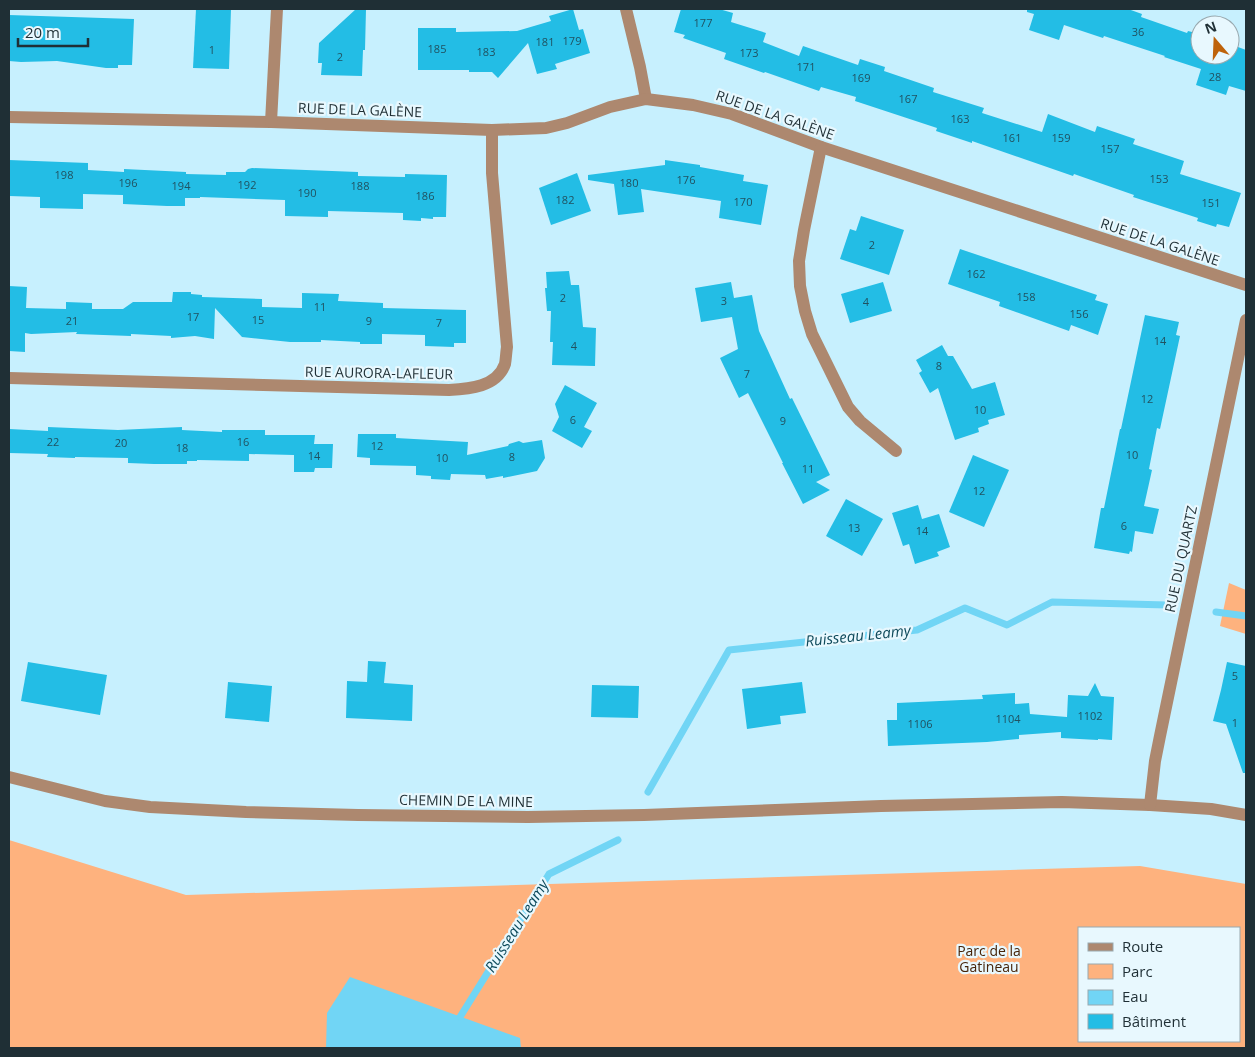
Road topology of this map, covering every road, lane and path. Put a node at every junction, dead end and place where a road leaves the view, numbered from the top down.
1 (277, 9) edge
2 (626, 9) edge
3 (646, 99) junction
4 (9, 117) edge
5 (271, 122) junction
6 (492, 130) junction
7 (821, 147) junction
8 (1246, 286) edge
9 (1246, 320) edge
10 (9, 378) edge
11 (896, 451) dead end
12 (9, 777) edge
13 (1150, 805) junction
14 (1246, 815) edge

1 - 5 street
2 - 3 street
3 - 6 street, RUE DE LA GALÈNE
3 - 7 street, RUE DE LA GALÈNE
4 - 5 street, RUE DE LA GALÈNE
5 - 6 street, RUE DE LA GALÈNE
6 - 10 street, RUE AURORA-LAFLEUR
7 - 8 street, RUE DE LA GALÈNE
7 - 11 street
9 - 13 street, RUE DU QUARTZ
12 - 13 street, CHEMIN DE LA MINE
13 - 14 street, CHEMIN DE LA MINE

